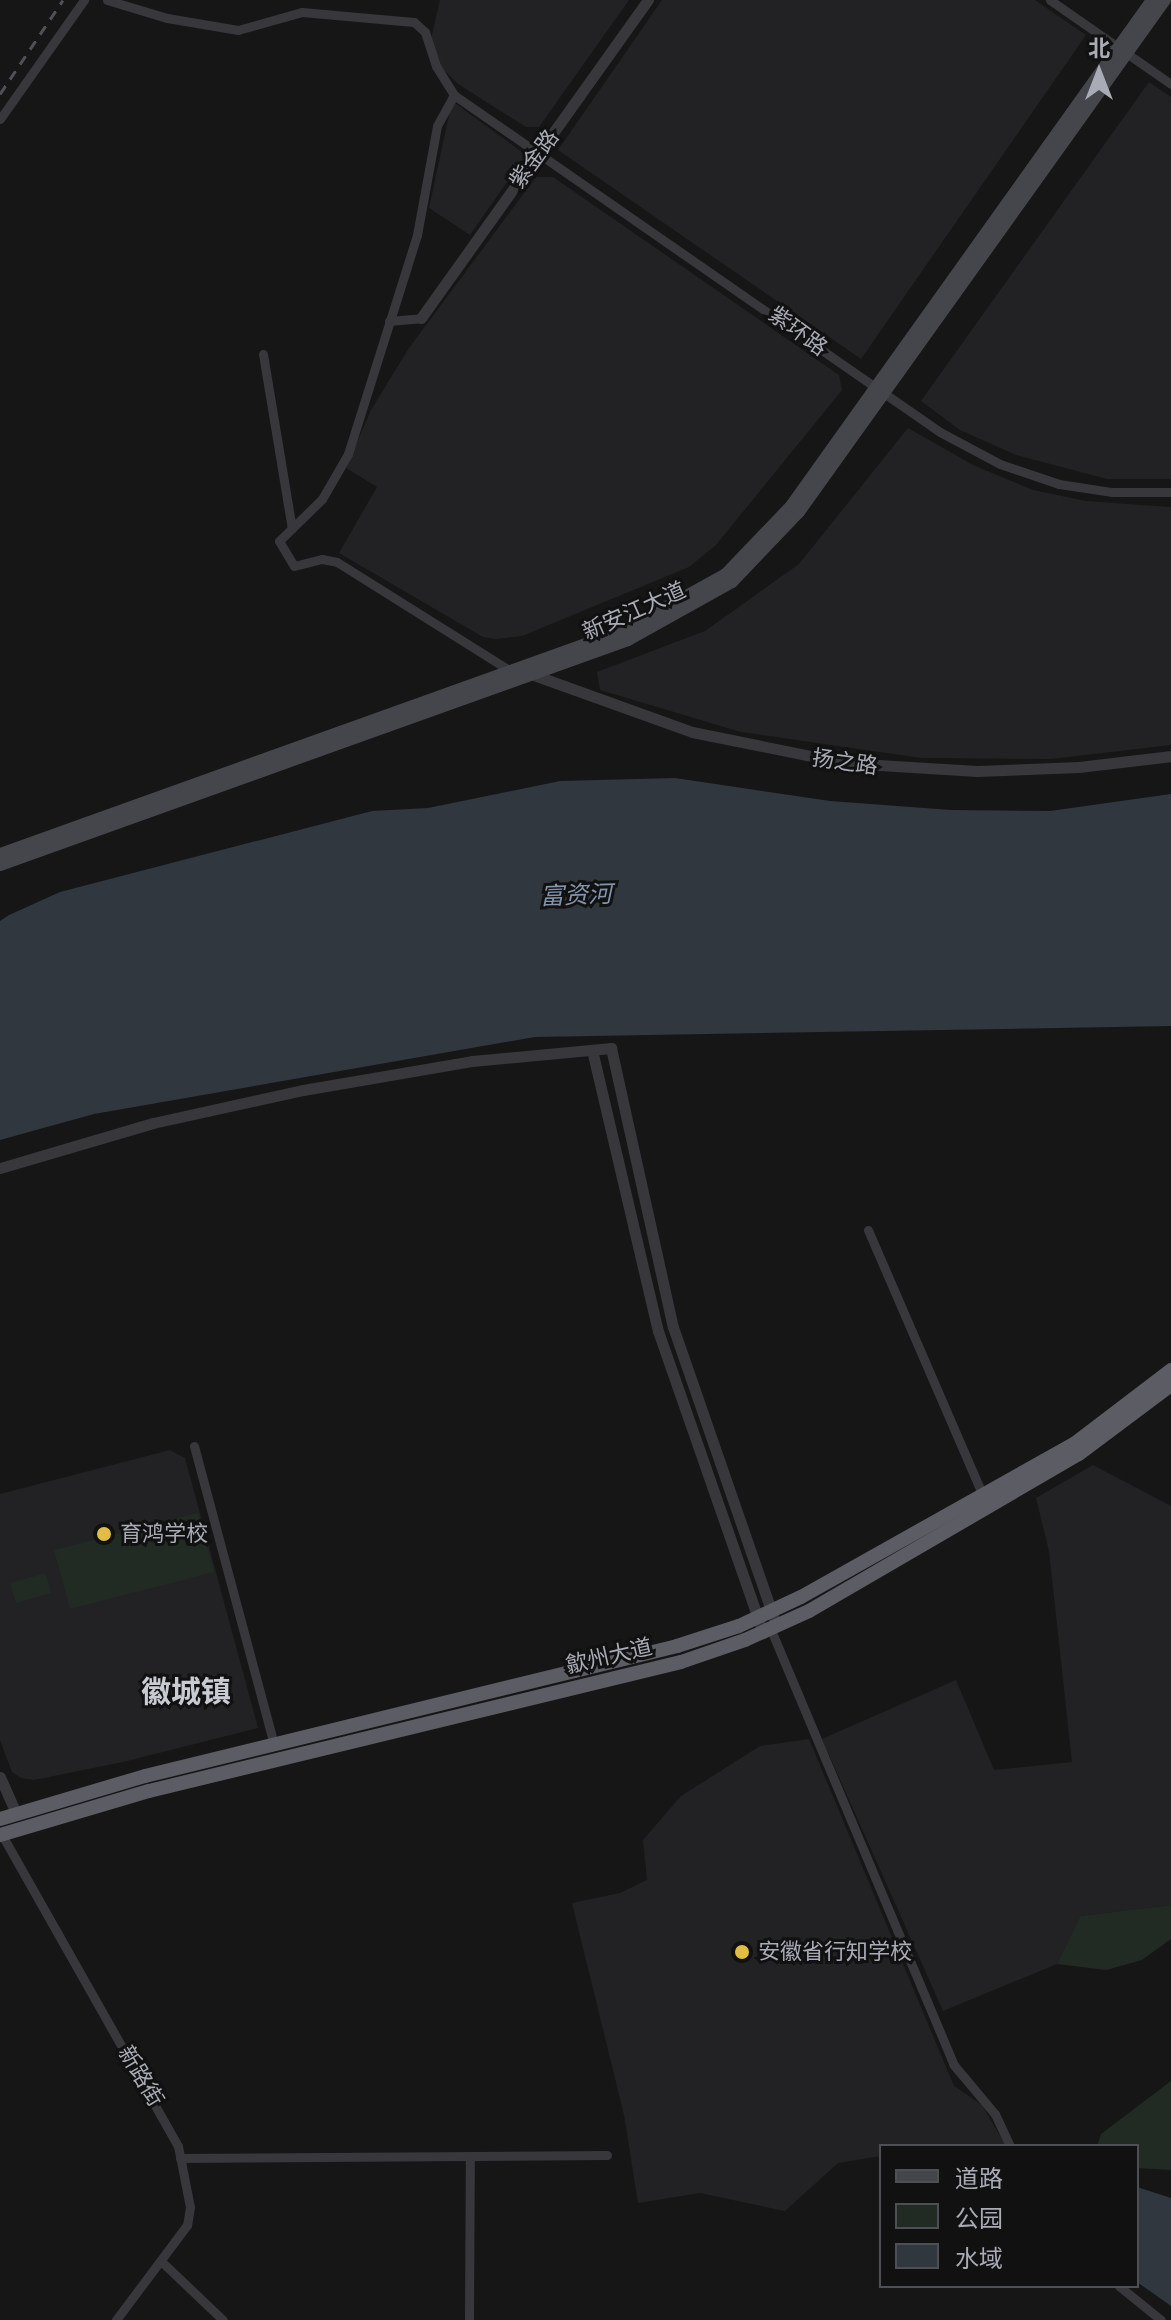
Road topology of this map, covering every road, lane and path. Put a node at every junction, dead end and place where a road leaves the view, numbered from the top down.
1 (84, 0) edge
2 (107, 0) edge
3 (648, 0) edge
4 (1050, 0) edge
5 (1152, 0) edge
6 (1165, 0) edge
7 (1123, 51) junction
8 (1171, 84) edge
9 (454, 95) junction
10 (0, 119) edge
11 (539, 152) junction
12 (421, 318) joint
13 (389, 321) junction
14 (263, 354) dead end
15 (881, 390) junction
16 (1171, 492) edge
17 (292, 529) junction
18 (509, 670) junction
19 (531, 674) junction
20 (1171, 756) edge
21 (0, 854) edge
22 (0, 865) edge
23 (592, 1050) junction
24 (0, 1168) edge
25 (868, 1230) dead end
26 (1171, 1370) edge
27 (1171, 1385) edge
28 (194, 1446) dead end
29 (983, 1496) junction
30 (765, 1615) junction
31 (770, 1630) junction
32 (274, 1744) junction
33 (0, 1777) edge
34 (16, 1813) junction
35 (0, 1819) edge
36 (1, 1835) edge
37 (1009, 2144) edge
38 (607, 2155) dead end
39 (470, 2156) junction
40 (180, 2158) junction
41 (162, 2262) junction
42 (1121, 2288) edge
43 (116, 2320) edge
44 (223, 2320) edge
45 (469, 2320) edge
46 (1161, 2320) edge

1 - 10 street
2 - 9 street
3 - 11 street, 紫金路
4 - 7 street
5 - 7 main road, 新安江大道
6 - 7 main road, 新安江大道
7 - 8 street
7 - 15 main road, 新安江大道
9 - 11 street, 紫环路
9 - 13 street
11 - 12 street, 紫金路
11 - 15 street, 紫环路
12 - 13 street
13 - 17 street
14 - 17 street
15 - 16 street, 紫环路
15 - 18 main road, 新安江大道
15 - 19 main road, 新安江大道
17 - 18 street
18 - 21 main road, 新安江大道
19 - 20 street, 扬之路
19 - 22 main road, 新安江大道
23 - 24 street
23 - 30 street
23 - 30 street
25 - 29 street
26 - 29 highway, 歙州大道
27 - 31 highway, 歙州大道
28 - 32 street
29 - 30 highway, 歙州大道
30 - 31 street
30 - 32 highway, 歙州大道
31 - 36 highway, 歙州大道
31 - 37 street
32 - 34 highway, 歙州大道
33 - 34 street
34 - 35 highway, 歙州大道
36 - 40 street, 新路街
38 - 39 street
39 - 40 street
39 - 45 street
40 - 41 street, 新路街
41 - 43 street, 新路街
41 - 44 street
42 - 46 street

